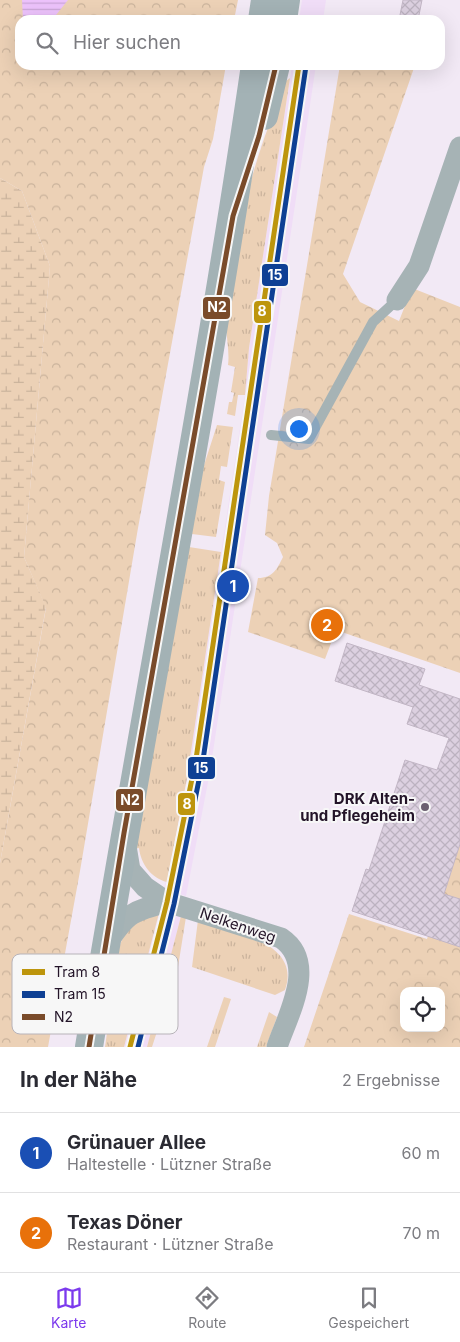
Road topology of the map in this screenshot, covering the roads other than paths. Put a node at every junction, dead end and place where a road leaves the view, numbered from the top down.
1 (265, 0) edge
2 (286, 0) edge
3 (263, 15) edge
4 (283, 15) edge
5 (254, 70) edge
6 (275, 70) edge
7 (460, 146) edge
8 (233, 216) junction
9 (397, 300) joint
10 (271, 435) dead end
11 (124, 833) junction
12 (167, 902) junction
13 (106, 946) junction
14 (105, 954) edge
15 (91, 1034) edge
16 (89, 1047) edge
17 (277, 1047) edge

1 - 3 main road
2 - 4 main road
5 - 8 main road
6 - 8 main road
7 - 9 street
8 - 11 main road
9 - 10 lane
11 - 12 street, Nelkenweg
11 - 13 main road
12 - 13 street
12 - 17 street, Nelkenweg
13 - 14 main road
15 - 16 main road

